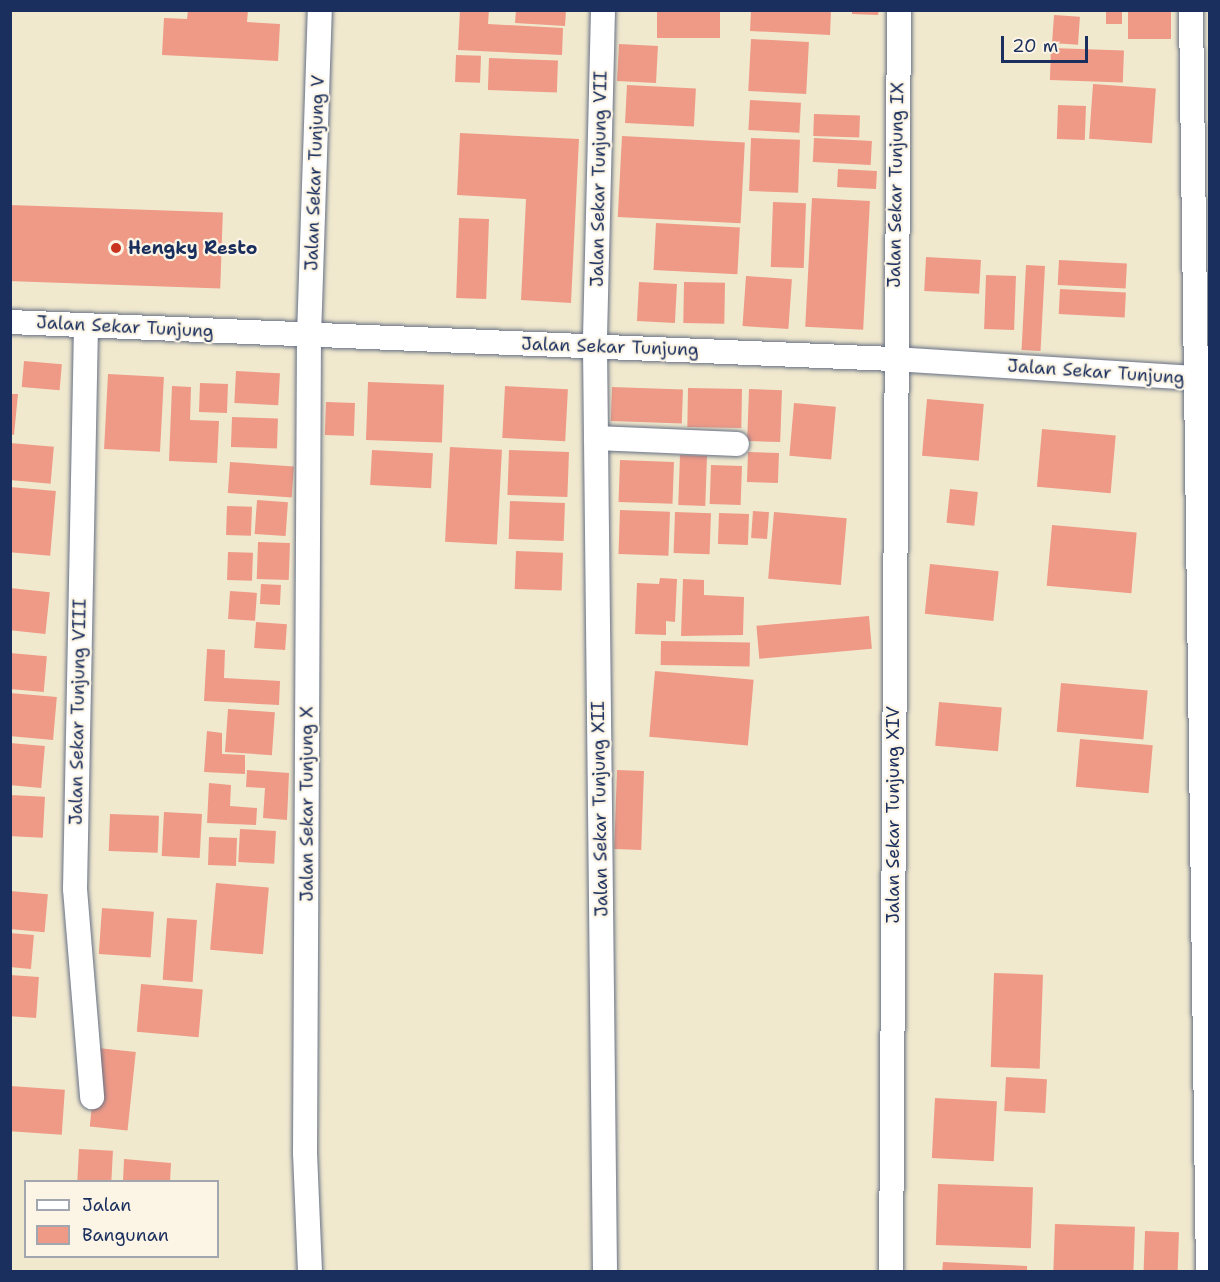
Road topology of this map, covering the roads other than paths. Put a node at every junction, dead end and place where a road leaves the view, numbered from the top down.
1 (320, 10) edge
2 (603, 10) edge
3 (899, 10) edge
4 (1191, 10) edge
5 (10, 322) edge
6 (86, 326) junction
7 (309, 336) junction
8 (595, 347) junction
9 (894, 359) junction
10 (1203, 379) edge
11 (597, 438) junction
12 (737, 444) dead end
13 (92, 1098) dead end
14 (310, 1272) edge
15 (605, 1272) edge
16 (891, 1272) edge
17 (1208, 1272) edge

1 - 7 street, Jalan Sekar Tunjung V
2 - 8 street, Jalan Sekar Tunjung VII
3 - 9 street, Jalan Sekar Tunjung IX
4 - 10 street
5 - 6 street, Jalan Sekar Tunjung
6 - 7 street, Jalan Sekar Tunjung
6 - 13 street, Jalan Sekar Tunjung VIII
7 - 8 street, Jalan Sekar Tunjung
7 - 14 street, Jalan Sekar Tunjung X
8 - 9 street, Jalan Sekar Tunjung
8 - 11 street, Jalan Sekar Tunjung XII
9 - 10 street, Jalan Sekar Tunjung
9 - 16 street, Jalan Sekar Tunjung XIV
10 - 17 street
11 - 12 street
11 - 15 street, Jalan Sekar Tunjung XII

